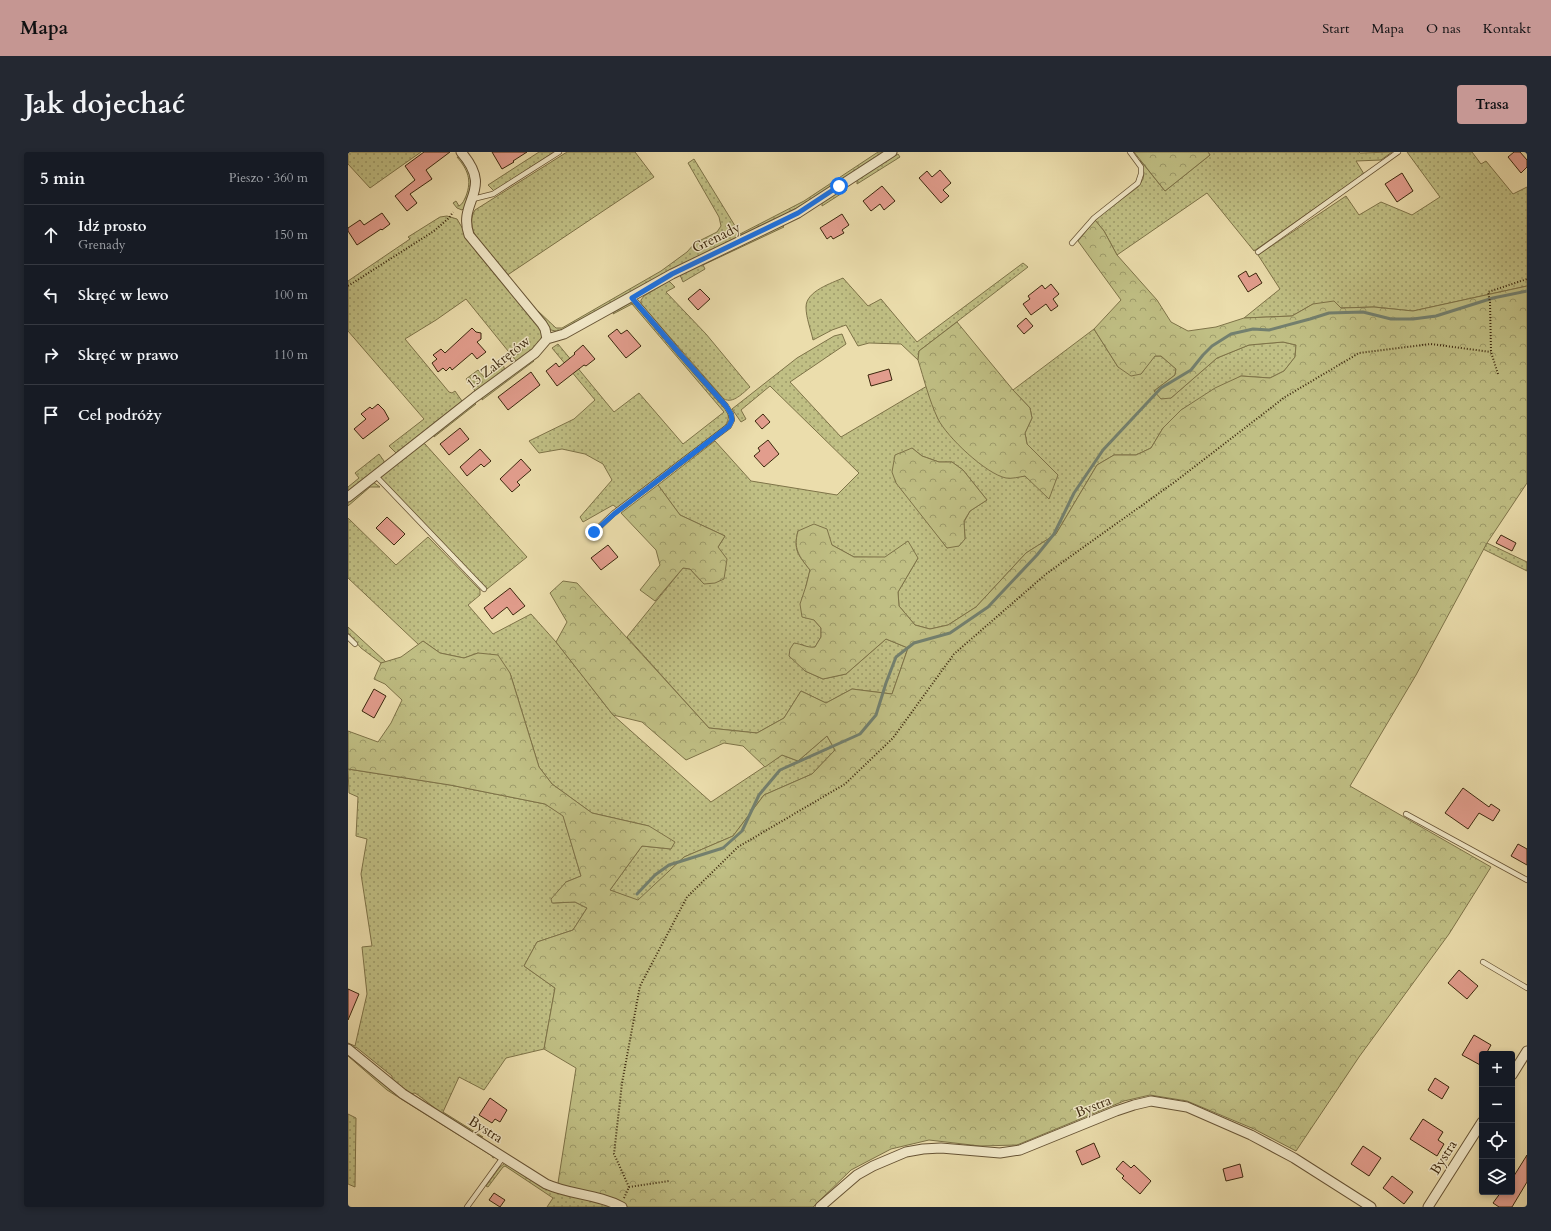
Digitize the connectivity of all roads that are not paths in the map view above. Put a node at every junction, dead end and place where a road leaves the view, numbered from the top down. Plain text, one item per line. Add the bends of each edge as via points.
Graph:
1 (461, 152) edge
2 (559, 152) edge
3 (892, 152) edge
4 (1130, 152) edge
5 (1398, 152) edge
6 (473, 199) junction
7 (1072, 243) dead end
8 (1258, 252) dead end
9 (632, 298) junction
10 (547, 338) junction
11 (375, 475) junction
12 (348, 497) edge
13 (594, 532) dead end
14 (484, 589) dead end
15 (348, 637) edge
16 (355, 644) dead end
17 (1406, 814) dead end
18 (1527, 880) edge
19 (1483, 962) dead end
20 (1527, 988) edge
21 (348, 1049) edge
22 (1527, 1051) edge
23 (1515, 1070) edge
24 (1481, 1123) edge
25 (504, 1156) junction
26 (620, 1206) edge
27 (467, 1207) edge
28 (820, 1207) edge
29 (1371, 1207) edge
30 (1428, 1207) edge

1 - 6 street, 13 Zakrętów via 470,164 475,178
2 - 6 lane via 493,194
3 - 9 street, Grenady via 798,213 672,274
4 - 7 lane via 1141,167 1138,183 1094,218
5 - 8 lane
6 - 10 street, 13 Zakrętów via 466,218 469,235 542,324
9 - 10 street, Grenady via 564,334
9 - 13 lane via 726,406 732,420 729,426 620,509
10 - 11 street, 13 Zakrętów via 535,353
11 - 12 street, 13 Zakrętów
11 - 14 lane
15 - 16 lane
17 - 18 lane
19 - 20 lane
21 - 25 street, Bystra via 403,1094
22 - 23 street
24 - 30 street, Bystra
25 - 26 street, Bystra via 553,1187
25 - 27 lane
28 - 29 street, Bystra via 857,1175 906,1152 941,1148 1000,1153 1020,1150 1116,1111 1151,1101 1186,1107 1251,1135 1294,1158

